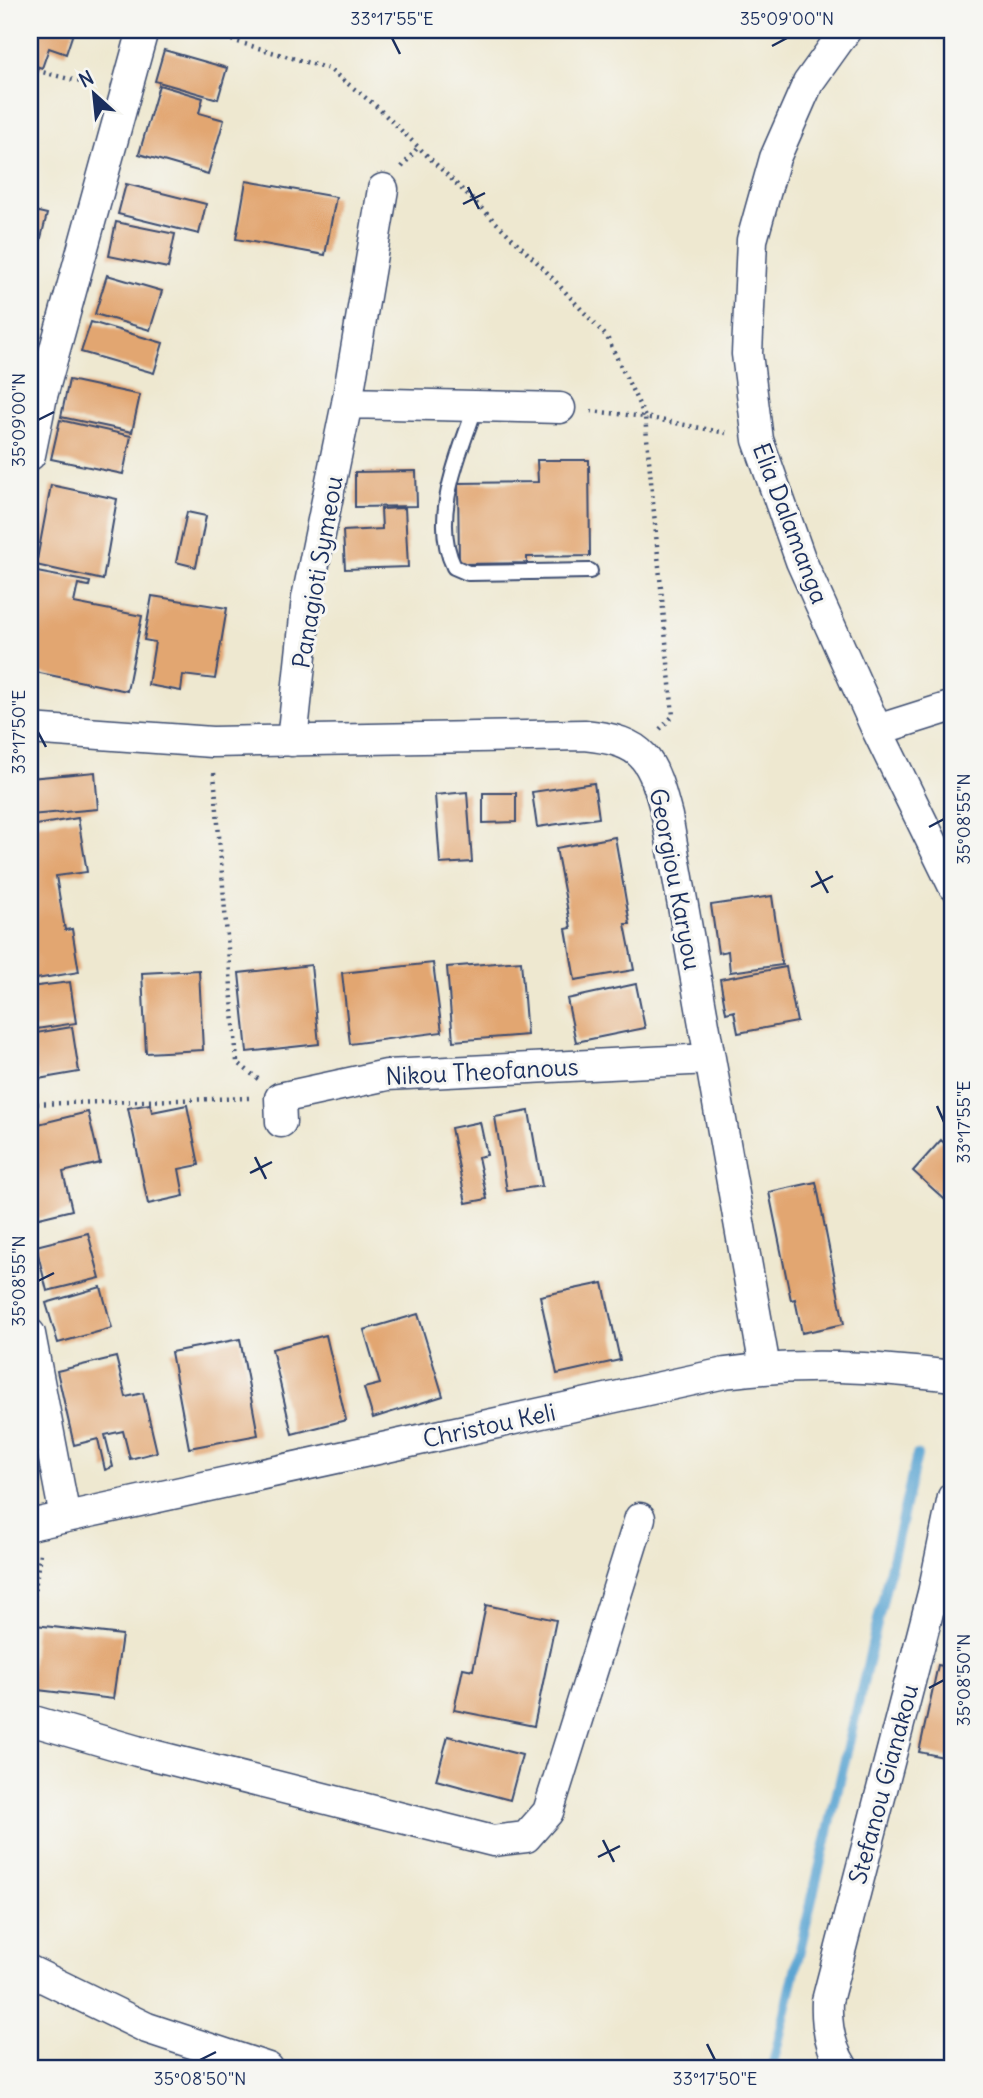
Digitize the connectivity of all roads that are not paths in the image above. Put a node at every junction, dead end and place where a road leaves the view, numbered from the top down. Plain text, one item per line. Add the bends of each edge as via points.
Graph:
1 (143, 30) edge
2 (846, 30) edge
3 (383, 189) dead end
4 (347, 403) junction
5 (476, 406) junction
6 (560, 408) road end
7 (30, 455) edge
8 (590, 570) dead end
9 (953, 706) edge
10 (30, 729) edge
11 (877, 730) junction
12 (292, 741) junction
13 (953, 885) edge
14 (710, 1059) junction
15 (280, 1110) road end
16 (30, 1334) edge
17 (765, 1368) junction
18 (953, 1376) edge
19 (953, 1497) edge
20 (640, 1518) dead end
21 (46, 1521) edge
22 (943, 1596) edge
23 (30, 1720) edge
24 (30, 1971) edge
25 (268, 2068) edge
26 (843, 2068) edge

1 - 7 street via 42,396
2 - 11 street, Elia Dalamanga via 808,83 775,158 752,240 747,354 758,440 801,561
3 - 4 street, Panagioti Symeou
4 - 5 street
4 - 12 street, Panagioti Symeou via 307,598
5 - 6 street
5 - 8 lane via 448,483 446,551 454,567 468,573
9 - 11 street
10 - 12 street via 212,742
11 - 13 street, Elia Dalamanga
12 - 14 street, Georgiou Karyou via 584,735 611,737 639,749 652,766 667,817
14 - 15 street, Nikou Theofanous via 387,1075
14 - 17 street, Georgiou Karyou
16 - 21 street
17 - 18 street, Christou Keli via 862,1366
17 - 21 street, Christou Keli
19 - 22 street, Stefanou Gianakou
20 - 23 street via 548,1812 526,1838 493,1841
22 - 26 street, Stefanou Gianakou via 827,2001 828,2031
24 - 25 street via 147,2028

